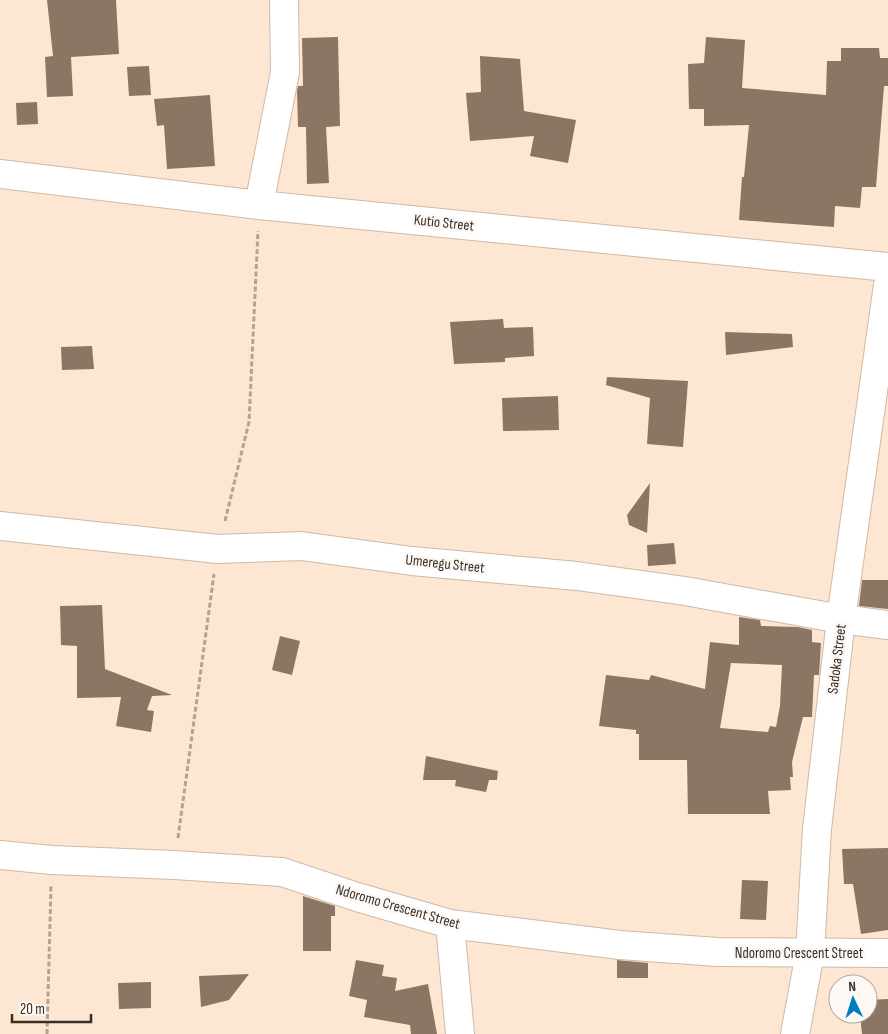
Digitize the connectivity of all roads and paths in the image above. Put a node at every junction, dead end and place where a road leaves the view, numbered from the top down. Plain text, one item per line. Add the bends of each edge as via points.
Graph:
1 (284, 0) edge
2 (0, 174) edge
3 (259, 205) junction
4 (888, 267) edge
5 (888, 285) edge
6 (0, 526) edge
7 (218, 549) junction
8 (842, 619) junction
9 (888, 626) edge
10 (0, 855) edge
11 (52, 860) junction
12 (174, 865) junction
13 (450, 924) junction
14 (810, 953) junction
15 (888, 953) edge
16 (47, 1034) edge
17 (460, 1034) edge
18 (795, 1034) edge

1 - 3 street via 285,72
2 - 3 street, Kutio Street
3 - 4 street, Kutio Street
3 - 7 path via 249,422
5 - 8 street, Sadoka Street
6 - 7 street, Umeregu Street
7 - 8 street, Umeregu Street via 301,546 412,561 577,576 686,591
7 - 12 path
8 - 9 street, Umeregu Street
8 - 14 street, Sadoka Street via 817,829
10 - 11 street, Ndoromo Crescent Street
11 - 12 street, Ndoromo Crescent Street
11 - 16 path
12 - 13 street, Ndoromo Crescent Street via 282,872
13 - 14 street, Ndoromo Crescent Street via 620,945 717,952
13 - 17 street
14 - 15 street, Ndoromo Crescent Street
14 - 18 street, Sadoka Street

